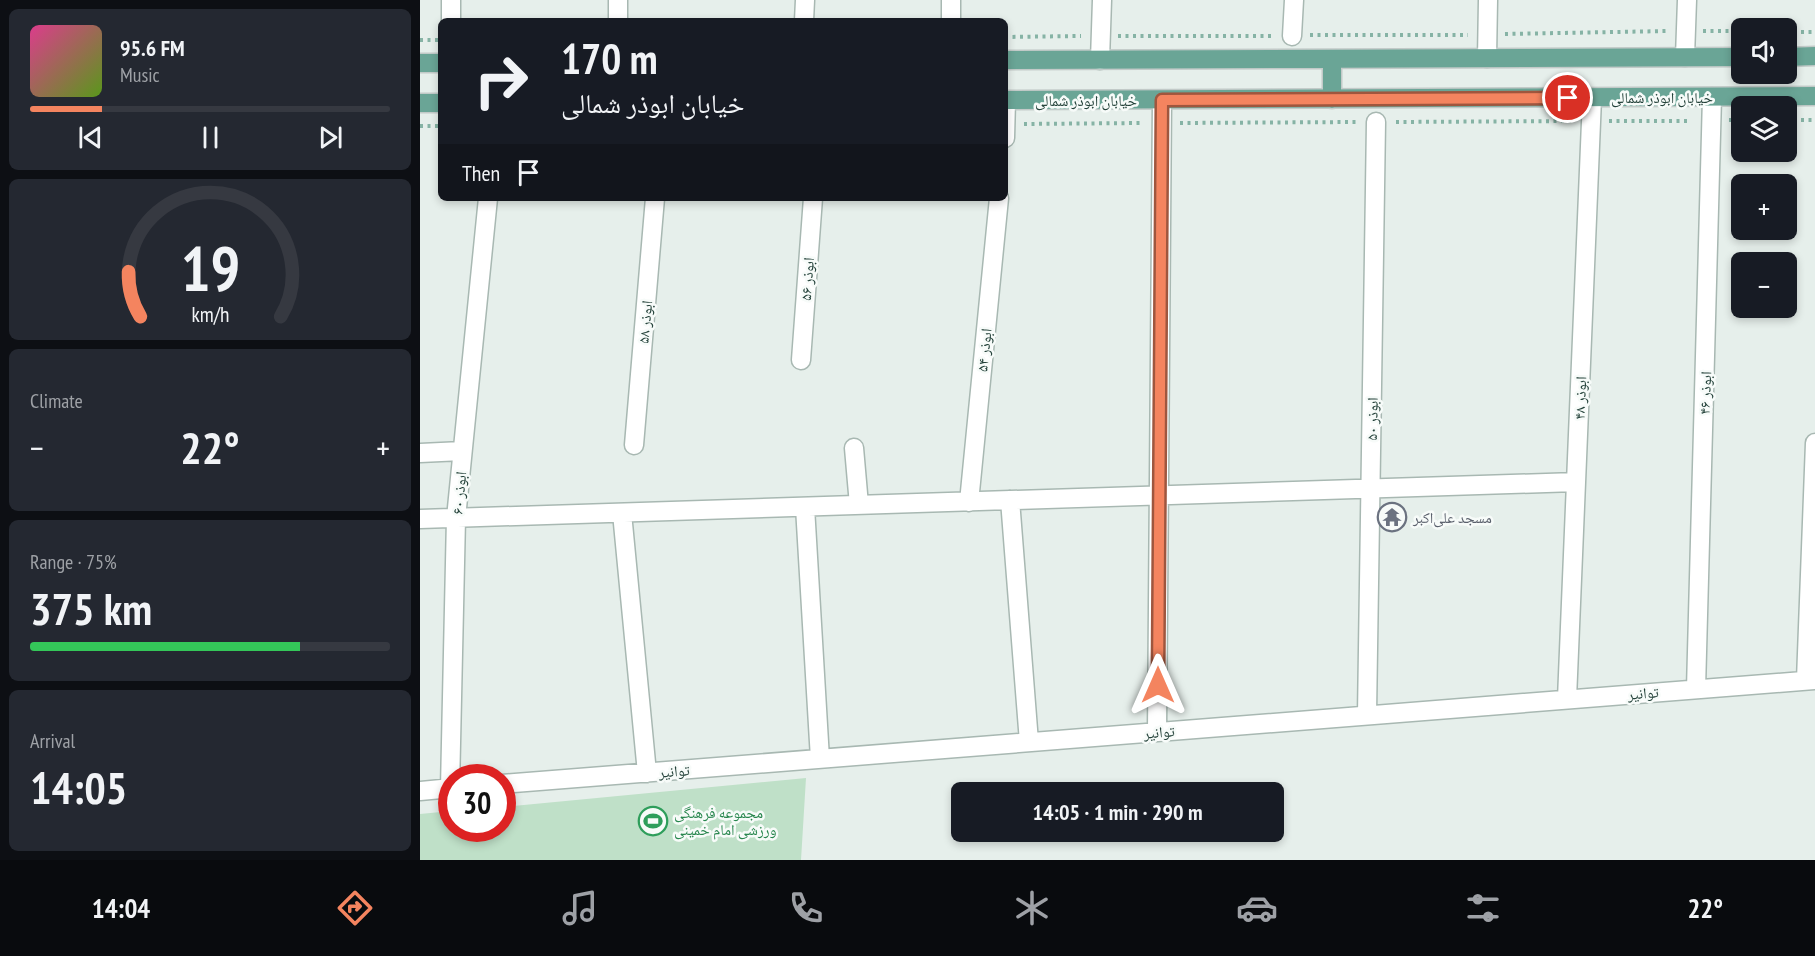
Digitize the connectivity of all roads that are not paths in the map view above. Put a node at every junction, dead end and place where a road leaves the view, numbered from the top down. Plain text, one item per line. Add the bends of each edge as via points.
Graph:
1 (451, 0) edge
2 (618, 0) edge
3 (805, 0) edge
4 (951, 0) edge
5 (1102, 0) edge
6 (1294, 0) edge
7 (1488, 0) edge
8 (1687, 0) edge
9 (451, 18) edge
10 (618, 18) edge
11 (804, 18) edge
12 (951, 18) edge
13 (1292, 36) road end
14 (1815, 56) edge
15 (1685, 57) junction
16 (1731, 57) edge
17 (1797, 57) edge
18 (1487, 58) junction
19 (1332, 59) junction
20 (1008, 60) edge
21 (1100, 60) junction
22 (420, 63) edge
23 (438, 63) edge
24 (1815, 96) edge
25 (1712, 97) junction
26 (1592, 98) junction
27 (1332, 99) junction
28 (1008, 100) edge
29 (1162, 100) junction
30 (420, 103) edge
31 (438, 103) edge
32 (1377, 122) dead end
33 (488, 201) edge
34 (655, 201) edge
35 (813, 201) edge
36 (999, 201) edge
37 (801, 360) dead end
38 (1815, 443) edge
39 (634, 445) dead end
40 (854, 448) dead end
41 (462, 451) junction
42 (420, 453) edge
43 (1576, 482) junction
44 (1371, 489) junction
45 (1159, 496) junction
46 (1010, 500) junction
47 (969, 502) junction
48 (859, 505) junction
49 (805, 507) junction
50 (622, 513) junction
51 (456, 518) junction
52 (420, 519) edge
53 (1810, 680) edge
54 (1696, 689) junction
55 (1567, 699) junction
56 (1367, 716) junction
57 (1157, 732) junction
58 (1029, 742) junction
59 (820, 759) junction
60 (451, 764) edge
61 (647, 773) junction
62 (516, 783) edge
63 (438, 789) edge
64 (420, 791) edge

1 - 9 street
2 - 10 street
3 - 11 street
4 - 12 street
5 - 21 street
6 - 13 street
7 - 18 street
8 - 15 street
14 - 17 main road
15 - 16 main road
15 - 18 main road
18 - 19 main road
19 - 21 main road
19 - 27 main road
20 - 21 main road
22 - 23 main road
24 - 25 main road, خیابان ابوذر شمالی
25 - 26 main road, خیابان ابوذر شمالی
25 - 54 street, ابوذر ۴۶
26 - 27 main road, خیابان ابوذر شمالی
26 - 43 street, ابوذر ۴۸
27 - 29 main road, خیابان ابوذر شمالی
28 - 29 main road, خیابان ابوذر شمالی
29 - 45 street
30 - 31 main road
32 - 44 street, ابوذر ۵۰
33 - 41 street, ابوذر ۶۰
34 - 39 street, ابوذر ۵۸
35 - 37 street, ابوذر ۵۶
36 - 47 street, ابوذر ۵۴
38 - 53 street
40 - 48 street
41 - 42 street
41 - 51 street, ابوذر ۶۰
43 - 44 street
43 - 55 street, ابوذر ۴۸
44 - 45 street
44 - 56 street, ابوذر ۵۰
45 - 46 street
45 - 57 street
46 - 47 street
46 - 58 street
47 - 48 street
48 - 49 street
49 - 50 street
49 - 59 street
50 - 51 street
50 - 61 street
51 - 52 street
51 - 60 street, ابوذر ۶۰
53 - 54 street, توانیر
54 - 55 street, توانیر
55 - 56 street, توانیر
56 - 57 street, توانیر
57 - 58 street, توانیر
58 - 59 street, توانیر
59 - 61 street, توانیر
61 - 62 street, توانیر
63 - 64 street

